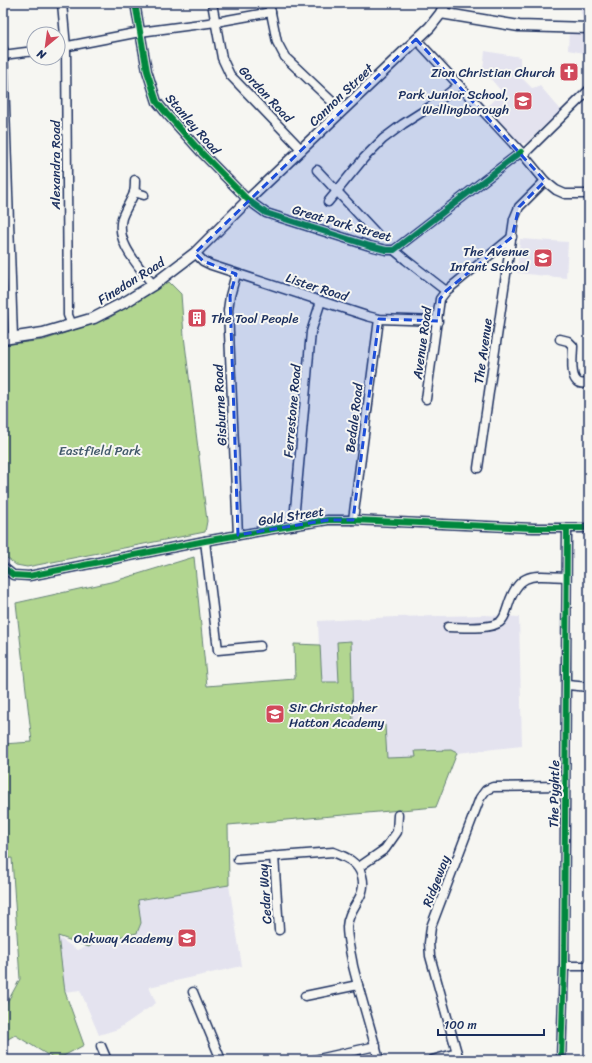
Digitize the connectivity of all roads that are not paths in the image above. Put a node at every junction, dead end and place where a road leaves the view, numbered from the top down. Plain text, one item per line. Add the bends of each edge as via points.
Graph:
1 (62, 3) edge
2 (135, 3) edge
3 (212, 3) edge
4 (269, 3) edge
5 (443, 8) edge
6 (271, 12) junction
7 (216, 22) junction
8 (62, 26) edge
9 (589, 28) edge
10 (140, 32) junction
11 (416, 39) junction
12 (66, 46) edge
13 (26, 52) edge
14 (3, 53) edge
15 (62, 66) edge
16 (459, 85) junction
17 (589, 90) edge
18 (342, 112) junction
19 (302, 150) junction
20 (522, 153) junction
21 (317, 170) dead end
22 (135, 180) dead end
23 (545, 181) junction
24 (337, 191) junction
25 (134, 192) junction
26 (589, 194) edge
27 (144, 195) dead end
28 (248, 200) junction
29 (328, 202) dead end
30 (377, 234) dead end
31 (512, 238) junction
32 (394, 250) junction
33 (195, 254) junction
34 (236, 274) junction
35 (153, 285) junction
36 (446, 291) junction
37 (321, 301) junction
38 (379, 319) junction
39 (438, 321) junction
40 (72, 326) junction
41 (8, 338) edge
42 (560, 339) dead end
43 (589, 382) edge
44 (426, 399) dead end
45 (478, 468) dead end
46 (353, 520) junction
47 (296, 525) junction
48 (567, 528) junction
49 (589, 528) edge
50 (238, 535) junction
51 (205, 541) junction
52 (3, 568) edge
53 (566, 577) junction
54 (448, 627) dead end
55 (260, 646) dead end
56 (567, 686) junction
57 (589, 687) edge
58 (565, 786) junction
59 (398, 815) dead end
60 (274, 856) junction
61 (238, 859) dead end
62 (359, 867) junction
63 (279, 930) dead end
64 (564, 966) junction
65 (589, 966) edge
66 (358, 985) junction
67 (192, 992) dead end
68 (306, 996) dead end
69 (102, 1046) dead end
70 (376, 1046) junction
71 (458, 1056) edge
72 (107, 1060) edge
73 (220, 1060) edge
74 (314, 1060) edge
75 (379, 1060) edge
76 (432, 1060) edge
77 (561, 1060) edge

1 - 8 street, Alexandra Road
2 - 10 street, Stanley Road
3 - 7 street, Gordon Road
4 - 6 street
5 - 9 main road via 519,26
5 - 11 main road, Cannon Street via 430,27
6 - 7 street
6 - 18 street via 277,42 285,57
7 - 10 street
7 - 19 street, Gordon Road via 222,58 230,74
10 - 12 street
10 - 28 street, Stanley Road via 147,71 157,102
11 - 16 street
11 - 18 main road, Cannon Street
13 - 14 street
14 - 41 street
15 - 40 street, Alexandra Road via 68,315
16 - 20 street
16 - 24 street via 383,139
17 - 20 street, Great Park Street
18 - 19 main road, Cannon Street
19 - 28 main road, Cannon Street
20 - 23 street
20 - 32 street, Great Park Street
21 - 24 street
22 - 25 street
23 - 26 street via 565,194
23 - 31 street, The Avenue via 519,207 514,219
24 - 29 street
24 - 30 street
25 - 27 street
25 - 35 street via 122,219 122,236 128,250
28 - 32 street, Great Park Street via 266,213 370,246
28 - 33 main road, Finedon Road
31 - 36 street
31 - 45 street, The Avenue
32 - 36 street
33 - 34 street, Lister Road via 203,261
33 - 35 main road, Finedon Road
34 - 37 street, Lister Road
34 - 50 street, Gisburne Road via 228,310
35 - 40 main road, Finedon Road via 127,301
36 - 39 street, Avenue Road via 440,299
37 - 38 street, Lister Road
37 - 47 street, Ferrestone Road via 311,332 295,509
38 - 39 street, Lister Road
38 - 46 street, Bedale Road
39 - 44 street, Avenue Road
40 - 41 main road, Finedon Road
42 - 43 street via 568,341 573,346 574,378 579,382
46 - 47 street, Gold Street via 328,520
46 - 48 street, Gold Street
47 - 50 street, Gold Street
48 - 49 street, Gold Street
48 - 53 street, The Pyghtle
50 - 51 street, Gold Street
51 - 52 street, Gold Street via 29,576 14,575
51 - 55 street via 218,650
53 - 54 street via 532,576 524,579 511,595 505,616 501,622 494,625
53 - 56 street, The Pyghtle
56 - 57 street
56 - 58 street, The Pyghtle
58 - 64 street, The Pyghtle
58 - 71 street, Ridgeway via 493,786 480,798 431,927 428,942
59 - 62 street via 397,832 385,849
60 - 61 street, Cedar Way
60 - 62 street, Cedar Way via 333,852 347,857
60 - 63 street, Cedar Way
62 - 66 street via 364,890 349,915 347,927
64 - 65 street
64 - 77 street, The Pyghtle
66 - 68 street
66 - 70 street
67 - 73 street
69 - 72 street
70 - 74 street
70 - 75 street
71 - 76 street

